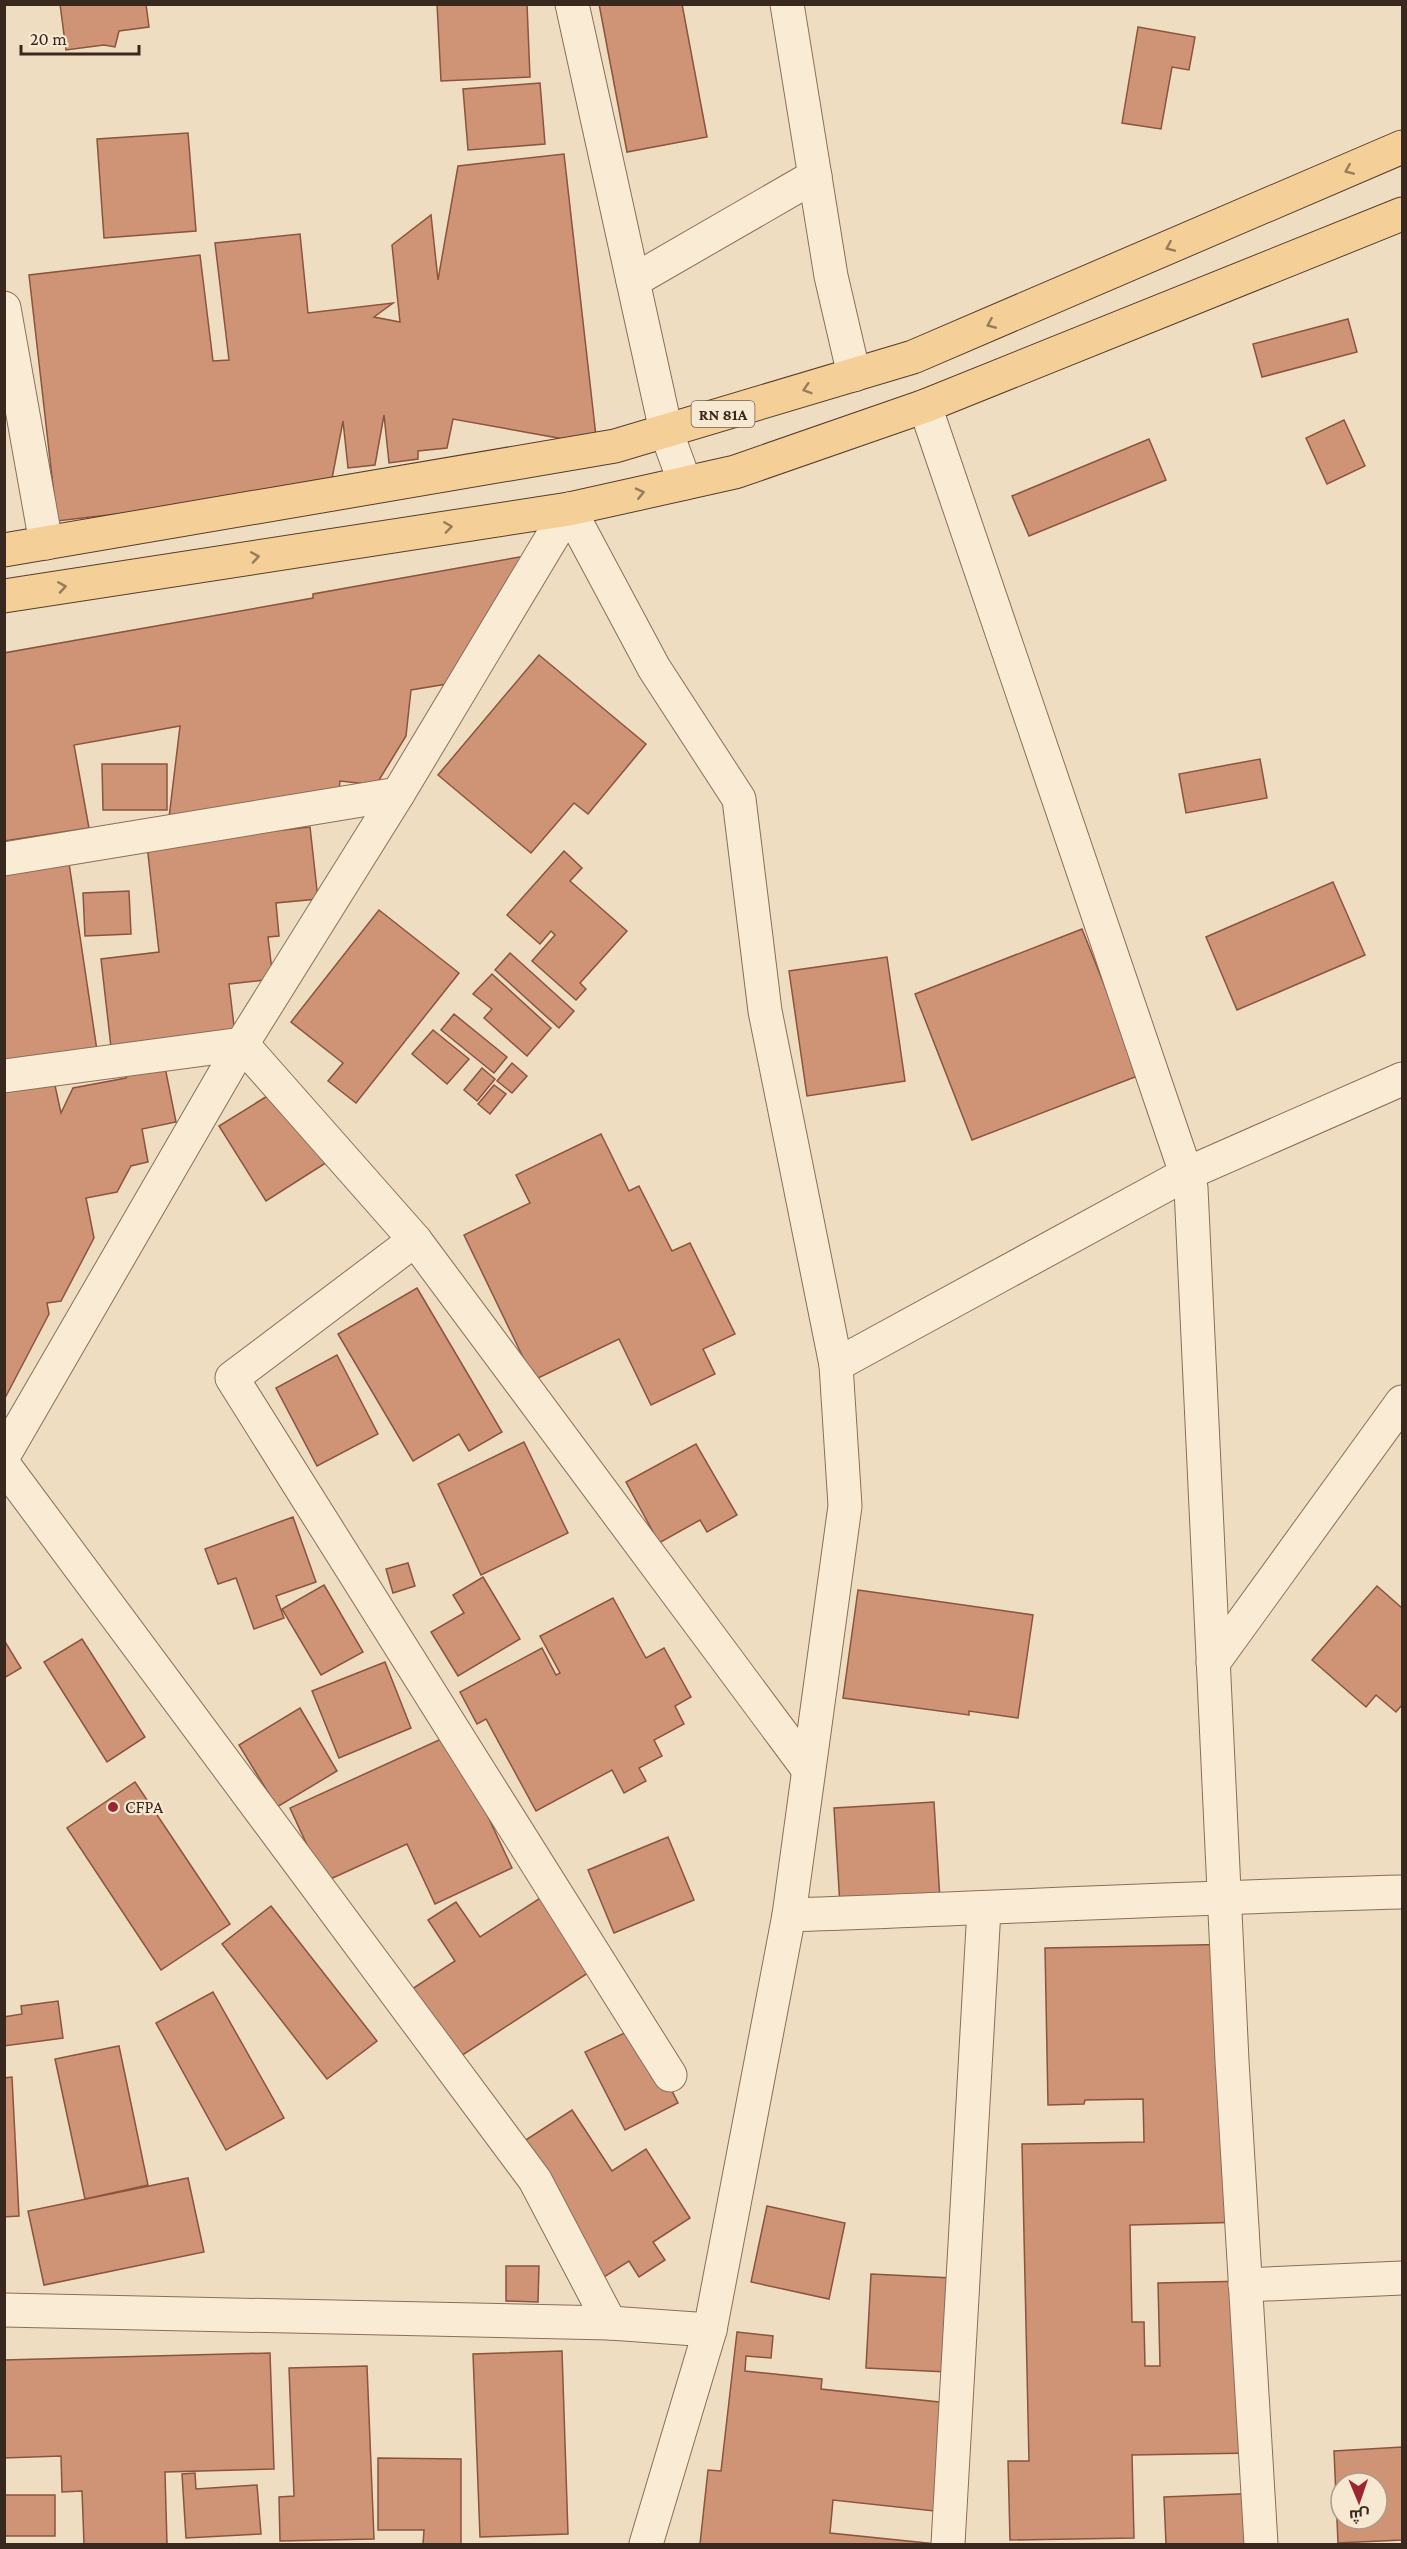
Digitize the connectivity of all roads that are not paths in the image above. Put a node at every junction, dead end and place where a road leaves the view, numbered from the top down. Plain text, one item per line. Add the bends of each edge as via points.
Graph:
1 (572, 4) edge
2 (787, 4) edge
3 (1402, 147) edge
4 (815, 176) junction
5 (1402, 214) edge
6 (633, 281) junction
7 (4, 308) edge
8 (854, 375) junction
9 (925, 406) junction
10 (666, 431) junction
11 (685, 483) junction
12 (569, 509) junction
13 (46, 543) junction
14 (4, 550) edge
15 (4, 596) edge
16 (399, 794) junction
17 (4, 859) edge
18 (242, 1044) junction
19 (4, 1076) edge
20 (1402, 1079) edge
21 (1186, 1174) junction
22 (415, 1240) junction
23 (836, 1365) junction
24 (1402, 1402) edge
25 (4, 1455) edge
26 (4, 1465) edge
27 (1214, 1663) junction
28 (808, 1769) junction
29 (1402, 1892) edge
30 (1224, 1896) junction
31 (984, 1909) junction
32 (789, 1915) junction
33 (670, 2075) dead end
34 (1402, 2278) edge
35 (1245, 2285) junction
36 (4, 2310) edge
37 (610, 2323) junction
38 (710, 2331) junction
39 (646, 2544) edge
40 (948, 2544) edge
41 (1261, 2544) edge

1 - 6 street
2 - 4 street
3 -> 8 main road, RN 81A via 913,357
4 - 6 street
4 - 8 street via 831,276
5 - 9 main road
6 - 10 street
7 - 13 street
8 -> 10 main road, RN 81A
9 - 11 main road via 735,472
9 - 21 street
10 - 11 street
10 - 13 main road, RN 81A via 615,446
12 -> 11 main road
15 -> 12 main road
12 - 16 street
12 - 23 street via 654,668 739,799 765,1011
13 - 14 main road, RN 81A
16 - 17 street
16 - 18 street
18 - 19 street
18 - 22 street
18 - 25 street
20 - 21 street
21 - 23 street
21 - 27 street via 1191,1188
22 - 28 street
22 - 33 street via 232,1378
23 - 28 street via 845,1506
24 - 27 street
26 - 37 street via 535,2180
27 - 30 street
28 - 32 street
29 - 30 street
30 - 31 street
30 - 35 street
31 - 32 street
31 - 40 street
32 - 38 street
34 - 35 street
35 - 41 street
36 - 37 street
37 - 38 street
38 - 39 street

